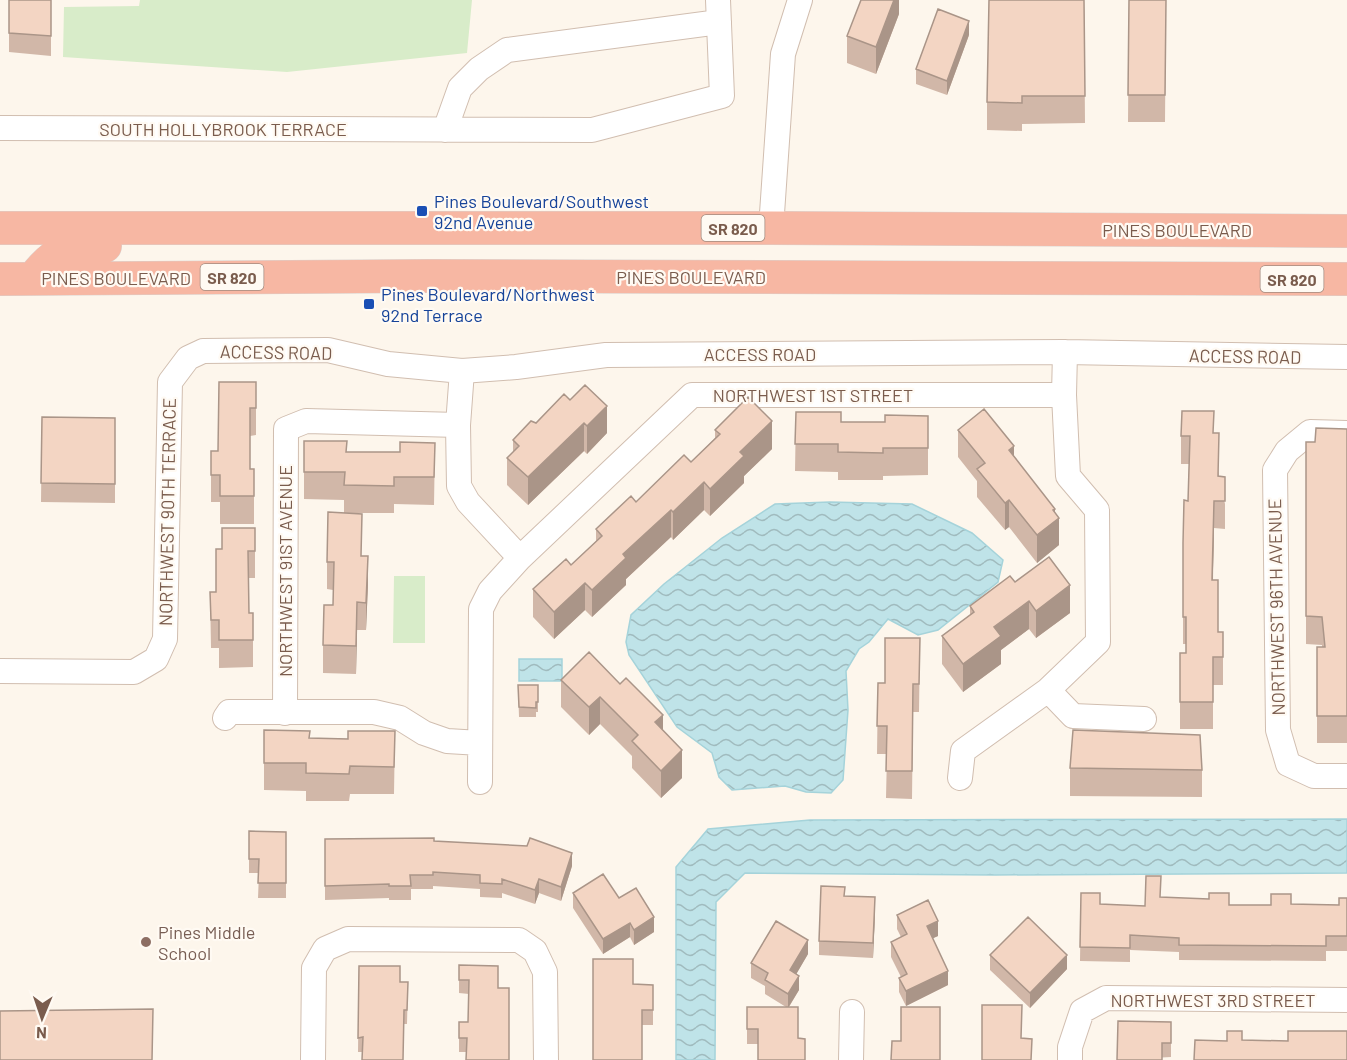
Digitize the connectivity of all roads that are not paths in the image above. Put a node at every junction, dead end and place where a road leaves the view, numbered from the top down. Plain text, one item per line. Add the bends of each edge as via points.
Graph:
1 (800, 0) edge
2 (719, 11) edge
3 (0, 128) edge
4 (445, 130) junction
5 (0, 228) edge
6 (372, 228) junction
7 (771, 228) junction
8 (1347, 231) edge
9 (656, 277) junction
10 (0, 279) edge
11 (33, 279) junction
12 (1347, 279) edge
13 (1065, 352) junction
14 (1347, 357) edge
15 (180, 367) joint
16 (462, 371) junction
17 (1064, 395) junction
18 (458, 425) junction
19 (1347, 433) edge
20 (520, 558) junction
21 (0, 671) edge
22 (1048, 690) junction
23 (285, 713) junction
24 (225, 718) dead end
25 (1144, 719) dead end
26 (480, 743) junction
27 (1347, 776) edge
28 (960, 778) dead end
29 (480, 782) dead end
30 (1347, 1000) edge
31 (852, 1012) dead end
32 (313, 1060) edge
33 (546, 1060) edge
34 (851, 1060) edge
35 (1070, 1060) edge

1 - 7 street via 783,54
2 - 4 street, SOUTH HOLLYBROOK TERRACE via 507,51 479,69 460,88
2 - 4 street, SOUTH HOLLYBROOK TERRACE via 722,96 592,130
3 - 4 street, SOUTH HOLLYBROOK TERRACE
5 - 6 highway, PINES BOULEVARD / SR 820
6 - 7 highway, PINES BOULEVARD / SR 820
6 - 11 highway via 350,246 86,246 53,255
7 - 8 highway, PINES BOULEVARD / SR 820
7 - 9 highway via 767,244 757,254
9 - 11 highway, PINES BOULEVARD / SR 820
9 - 12 highway, PINES BOULEVARD / SR 820
10 - 11 highway, PINES BOULEVARD / SR 820
13 - 14 street, ACCESS ROAD
13 - 16 street, ACCESS ROAD via 606,355
13 - 17 street
15 - 16 street, ACCESS ROAD via 203,351 328,350 388,364
15 - 21 street, NORTHWEST 90TH TERRACE via 170,382 165,639 156,659 134,672
16 - 18 street
17 - 20 street, NORTHWEST 1ST STREET via 692,395
17 - 22 street via 1068,476 1097,510 1098,642
18 - 20 street via 459,486 468,502
18 - 23 street, NORTHWEST 91ST AVENUE via 306,421 286,429
19 - 27 street, NORTHWEST 96TH AVENUE via 1310,432 1297,438 1275,470 1278,730 1288,764 1314,776
20 - 26 street, NORTHWEST 1ST STREET via 490,591 482,609
22 - 25 street via 1073,716
22 - 28 street via 963,752
23 - 24 street via 229,712
23 - 26 street via 374,712 400,718 423,733 447,741
26 - 29 street, NORTHWEST 1ST STREET
30 - 35 street, NORTHWEST 3RD STREET via 1106,998 1082,1011 1070,1047
31 - 34 street
32 - 33 street via 314,968 325,950 348,939 519,940 535,951 545,972

